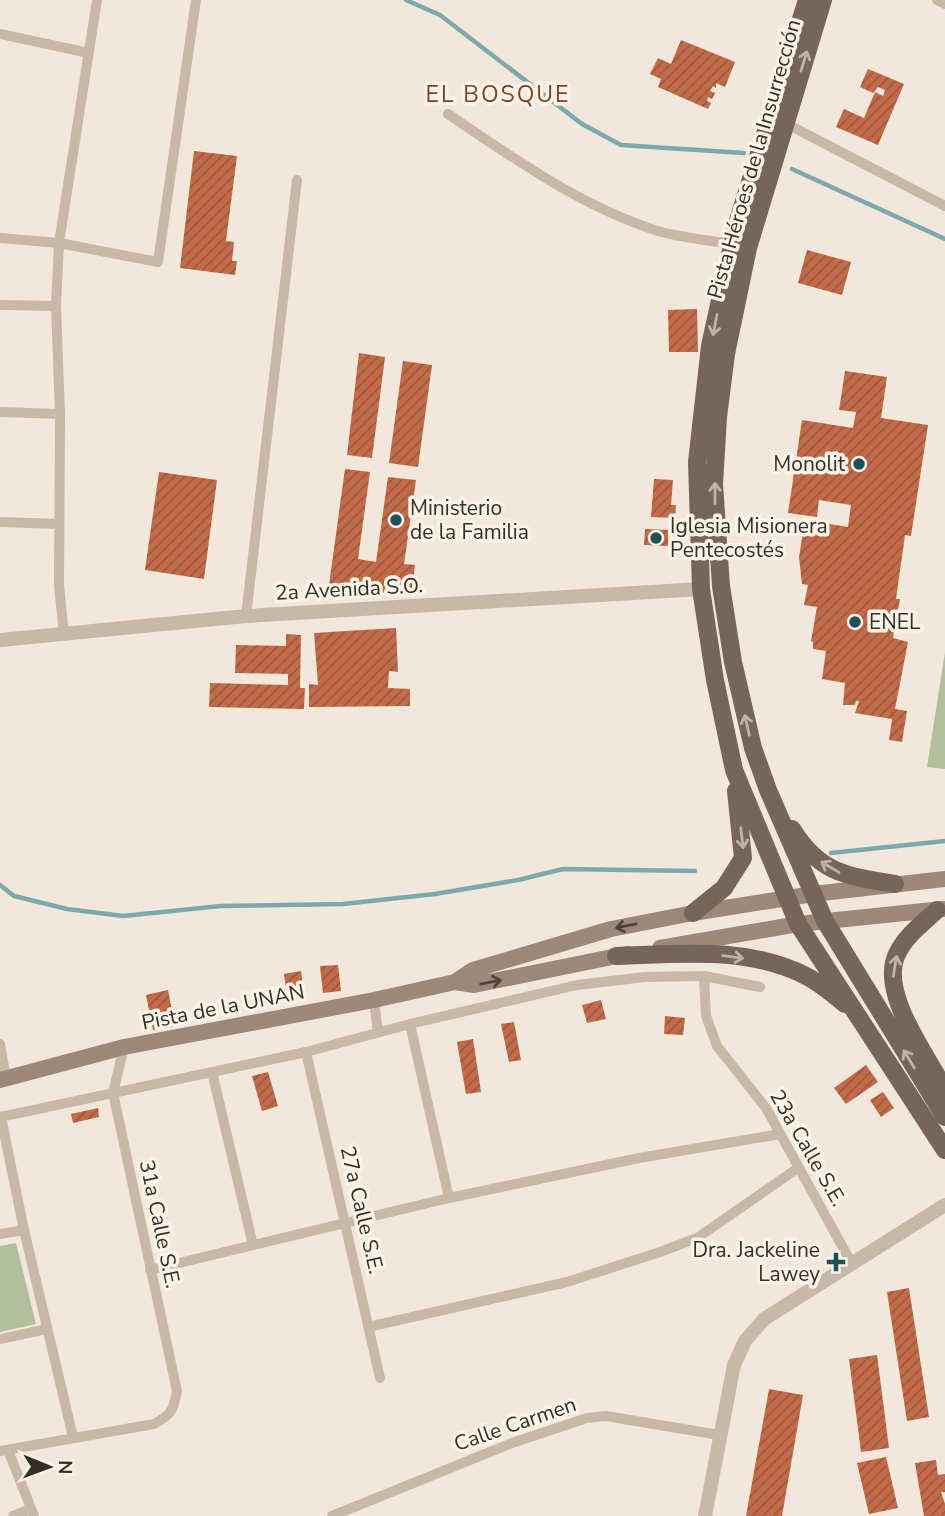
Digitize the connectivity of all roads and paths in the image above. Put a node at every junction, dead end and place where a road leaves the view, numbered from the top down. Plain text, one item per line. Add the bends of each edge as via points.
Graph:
1 (97, 0) edge
2 (197, 0) edge
3 (807, 0) edge
4 (822, 0) edge
5 (937, 0) edge
6 (945, 4) edge
7 (0, 34) edge
8 (89, 53) junction
9 (448, 114) dead end
10 (785, 123) junction
11 (297, 180) dead end
12 (945, 206) edge
13 (0, 238) edge
14 (59, 243) junction
15 (732, 244) junction
16 (0, 305) edge
17 (56, 306) junction
18 (0, 412) edge
19 (60, 414) junction
20 (0, 522) edge
21 (59, 524) junction
22 (701, 589) junction
23 (246, 616) junction
24 (65, 635) junction
25 (0, 640) edge
26 (734, 770) junction
27 (768, 790) junction
28 (945, 879) edge
29 (895, 884) junction
30 (813, 894) junction
31 (787, 898) junction
32 (941, 909) edge
33 (693, 913) junction
34 (825, 921) junction
35 (798, 924) junction
36 (616, 956) junction
37 (704, 976) junction
38 (455, 982) junction
39 (760, 987) dead end
40 (374, 1000) junction
41 (856, 1013) junction
42 (410, 1024) junction
43 (378, 1032) junction
44 (0, 1044) edge
45 (124, 1047) junction
46 (306, 1052) junction
47 (212, 1072) junction
48 (3, 1079) edge
49 (113, 1093) junction
50 (945, 1096) edge
51 (1, 1117) edge
52 (945, 1118) edge
53 (780, 1134) junction
54 (945, 1150) edge
55 (798, 1168) junction
56 (449, 1198) junction
57 (945, 1205) edge
58 (345, 1222) junction
59 (23, 1230) junction
60 (0, 1234) edge
61 (253, 1245) junction
62 (852, 1264) junction
63 (150, 1270) junction
64 (368, 1327) junction
65 (47, 1329) junction
66 (0, 1339) edge
67 (380, 1378) dead end
68 (719, 1434) junction
69 (73, 1437) junction
70 (4, 1451) edge
71 (32, 1512) edge
72 (13, 1516) edge
73 (332, 1516) edge
74 (705, 1516) edge

1 - 8 street
2 - 14 street via 158,262
3 - 15 main road, Pista Héroes de la Insurrección
10 -> 4 main road, Pista Héroes de la Insurrección
5 - 6 street
7 - 8 street
8 - 14 street
9 - 15 street via 547,181 596,206 660,231
10 - 12 street
27 -> 10 main road, Pista Héroes de la Insurrección via 752,748 733,662 721,586 714,484 718,417 737,291
11 - 23 street
13 - 14 street
14 - 17 street
15 -> 22 main road, Pista Héroes de la Insurrección via 710,346 699,430 696,503
16 - 17 street
17 - 19 street
18 - 19 street
19 - 21 street
20 - 21 street
21 - 24 street
22 - 23 street, 2a Avenida S.O.
22 - 26 main road, Pista Héroes de la Insurrección
23 - 24 street, 2a Avenida S.O.
24 - 25 street, 2a Avenida S.O.
26 - 31 main road, Pista Héroes de la Insurrección
26 -> 33 main road via 743,859 724,888
29 -> 27 main road via 852,877 823,864 800,842
27 - 30 main road, Pista Héroes de la Insurrección
28 - 29 main road, Pista de la UNAN
29 - 30 main road, Pista de la UNAN
30 - 31 main road, Pista de la UNAN
30 - 34 main road, Pista Héroes de la Insurrección
31 - 33 main road, Pista de la UNAN
31 - 35 main road, Pista Héroes de la Insurrección
32 - 34 main road, Pista de la UNAN
50 -> 32 main road via 897,1000 892,974 897,954 911,935
33 -> 38 main road, Pista de la UNAN via 611,929 472,970
34 - 35 main road, Pista de la UNAN
52 -> 34 main road, Pista Héroes de la Insurrección
35 - 36 main road, Pista de la UNAN
35 - 41 main road, Pista Héroes de la Insurrección
38 -> 36 main road, Pista de la UNAN via 474,985
36 -> 41 main road via 705,953 774,964 808,977
37 - 39 street
37 - 42 street via 577,985
37 - 53 street, 23a Calle S.E. via 706,1016 717,1046 766,1108
38 - 40 main road, Pista de la UNAN
40 - 43 street
40 - 45 main road, Pista de la UNAN
41 - 54 main road, Pista Héroes de la Insurrección
42 - 43 street
42 - 56 street
43 - 46 street
44 - 48 street
45 - 48 main road, Pista de la UNAN
45 - 49 street, 31a Calle S.E.
46 - 47 street
46 - 58 street, 27a Calle S.E.
47 - 49 street
47 - 61 street
49 - 51 street
49 - 63 street, 31a Calle S.E.
51 - 59 street
53 - 55 street, 23a Calle S.E.
53 - 56 street
55 - 62 street, 23a Calle S.E.
55 - 64 street via 697,1238 660,1252 567,1282
56 - 58 street
57 - 62 street
58 - 61 street
58 - 64 street, 27a Calle S.E.
59 - 60 street
59 - 65 street
61 - 63 street
62 - 68 street via 764,1319 745,1341 734,1366
63 - 69 street, 31a Calle S.E. via 177,1391 173,1409 154,1424
64 - 67 street, 27a Calle S.E.
65 - 66 street
65 - 69 street
68 - 73 street, Calle Carmen via 606,1416 587,1418 512,1443
68 - 74 street
69 - 70 street
70 - 71 street
71 - 72 street

